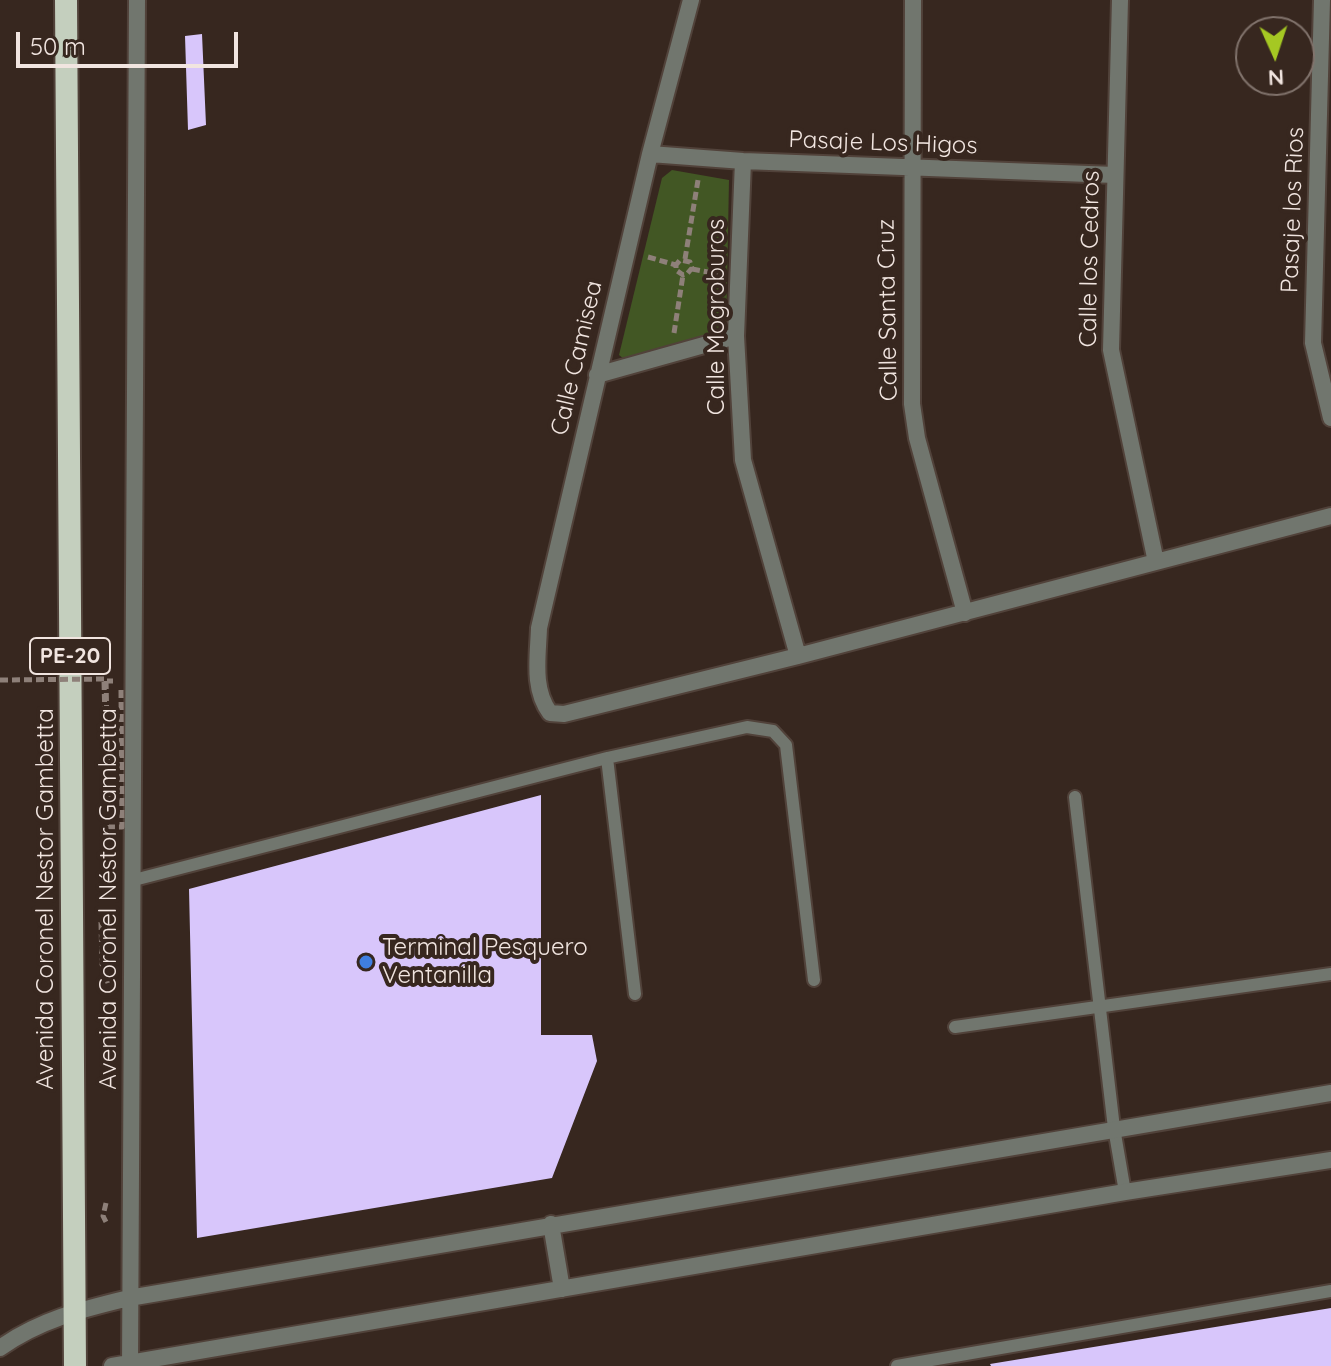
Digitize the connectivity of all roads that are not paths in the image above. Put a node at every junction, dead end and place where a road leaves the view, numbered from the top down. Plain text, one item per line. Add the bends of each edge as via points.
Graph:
1 (66, 0) edge
2 (137, 0) edge
3 (691, 0) edge
4 (913, 0) edge
5 (1120, 0) edge
6 (1322, 0) edge
7 (650, 154) junction
8 (743, 161) junction
9 (911, 168) junction
10 (1115, 175) junction
11 (736, 336) junction
12 (597, 375) junction
13 (1331, 418) edge
14 (1331, 516) edge
15 (1156, 562) junction
16 (965, 613) junction
17 (798, 656) junction
18 (607, 758) junction
19 (1075, 797) dead end
20 (134, 880) junction
21 (1331, 974) edge
22 (814, 980) dead end
23 (635, 994) dead end
24 (1100, 1007) junction
25 (955, 1027) dead end
26 (1331, 1093) edge
27 (1114, 1128) junction
28 (1331, 1160) edge
29 (1125, 1192) junction
30 (551, 1224) junction
31 (562, 1289) junction
32 (1331, 1291) edge
33 (129, 1298) junction
34 (74, 1311) junction
35 (0, 1348) edge
36 (130, 1364) edge
37 (75, 1366) edge
38 (112, 1366) edge
39 (897, 1366) edge

1 - 34 highway, Avenida Coronel Nestor Gambetta / PE-20
2 - 20 street, Avenida Coronel Néstor Gambetta
3 - 7 street, Calle Camisea
4 - 9 street, Calle Santa Cruz
5 - 10 street, Calle los Cedros
6 - 13 street, Pasaje los Rios via 1313,343
7 - 8 street, Pasaje Los Higos
7 - 12 street, Calle Camisea
8 - 9 street, Pasaje Los Higos
8 - 11 street, Calle Mogroburos
9 - 10 street, Pasaje Los Higos
9 - 16 street, Calle Santa Cruz via 912,404
10 - 15 street, Calle los Cedros via 1111,350
11 - 12 street
11 - 17 street, Calle Mogroburos via 743,460
12 - 17 street, Calle Camisea via 539,628 536,674 541,702 550,713 564,714
14 - 15 street
15 - 16 street
16 - 17 street
18 - 20 lane
18 - 22 lane via 747,727 773,731 786,745
18 - 23 lane
19 - 24 lane
20 - 33 street, Avenida Coronel Néstor Gambetta
21 - 24 lane
24 - 25 lane
24 - 27 lane
26 - 27 street
27 - 29 lane
27 - 30 street
28 - 29 street
29 - 31 street
30 - 31 street
30 - 33 street
31 - 36 street
32 - 39 lane
33 - 34 street
33 - 36 street, Avenida Coronel Néstor Gambetta
34 - 35 street via 24,1331
34 - 37 highway, Avenida Coronel Nestor Gambetta / PE-20
36 - 38 street

